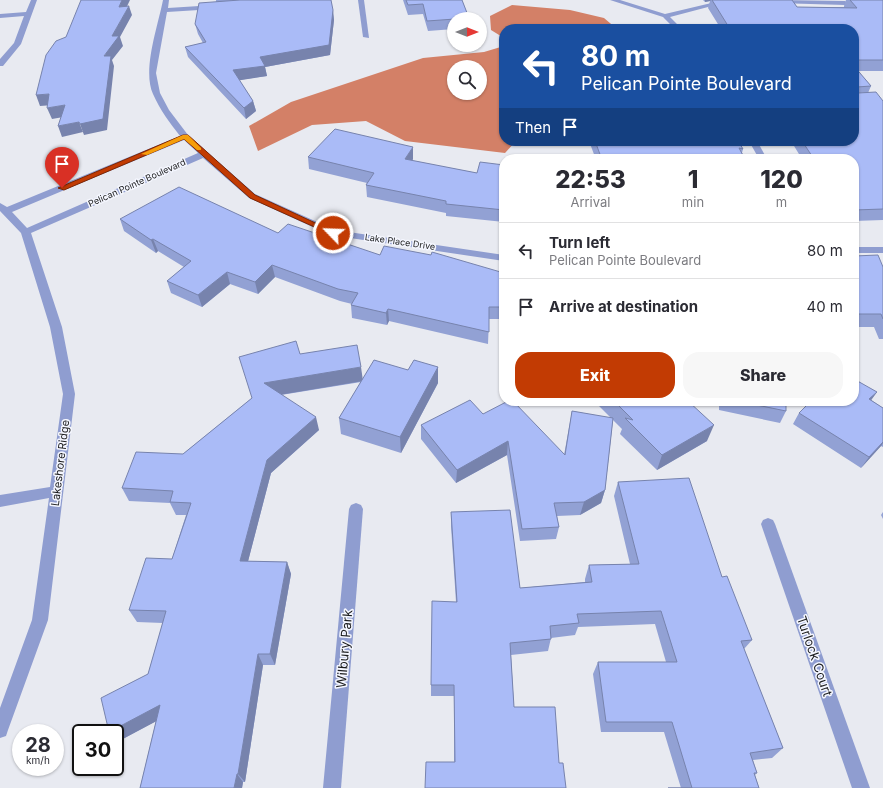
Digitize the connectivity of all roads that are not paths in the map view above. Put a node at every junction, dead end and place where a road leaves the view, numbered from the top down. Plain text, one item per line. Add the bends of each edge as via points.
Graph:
1 (34, 0) edge
2 (166, 0) edge
3 (361, 0) edge
4 (613, 0) edge
5 (735, 2) edge
6 (774, 2) edge
7 (845, 3) dead end
8 (220, 6) edge
9 (165, 10) junction
10 (30, 14) junction
11 (0, 16) edge
12 (665, 16) junction
13 (674, 24) edge
14 (367, 37) dead end
15 (0, 64) edge
16 (185, 137) junction
17 (204, 154) junction
18 (3, 208) edge
19 (26, 232) junction
20 (859, 250) edge
21 (883, 250) edge
22 (499, 257) edge
23 (57, 491) junction
24 (0, 501) edge
25 (356, 509) dead end
26 (768, 524) dead end
27 (0, 730) edge
28 (332, 788) edge
29 (861, 788) edge

1 - 10 street
2 - 9 street, Lake Place Drive
3 - 14 street
4 - 12 street
5 - 12 street via 719,2
6 - 7 street
8 - 9 street
9 - 16 street, Lake Place Drive via 152,73 156,93
10 - 11 street
10 - 15 street via 17,44
12 - 13 street
16 - 17 street, Lake Place Drive
16 - 18 street
17 - 19 street, Pelican Pointe Boulevard
17 - 22 street, Lake Place Drive via 252,196 333,233
18 - 19 street, Lakeshore Ridge
19 - 23 street, Lakeshore Ridge via 56,326 69,394
20 - 21 street
23 - 24 street
23 - 27 street, Lakeshore Ridge via 40,620
25 - 28 street, Wilbury Park
26 - 29 street, Turlock Court

